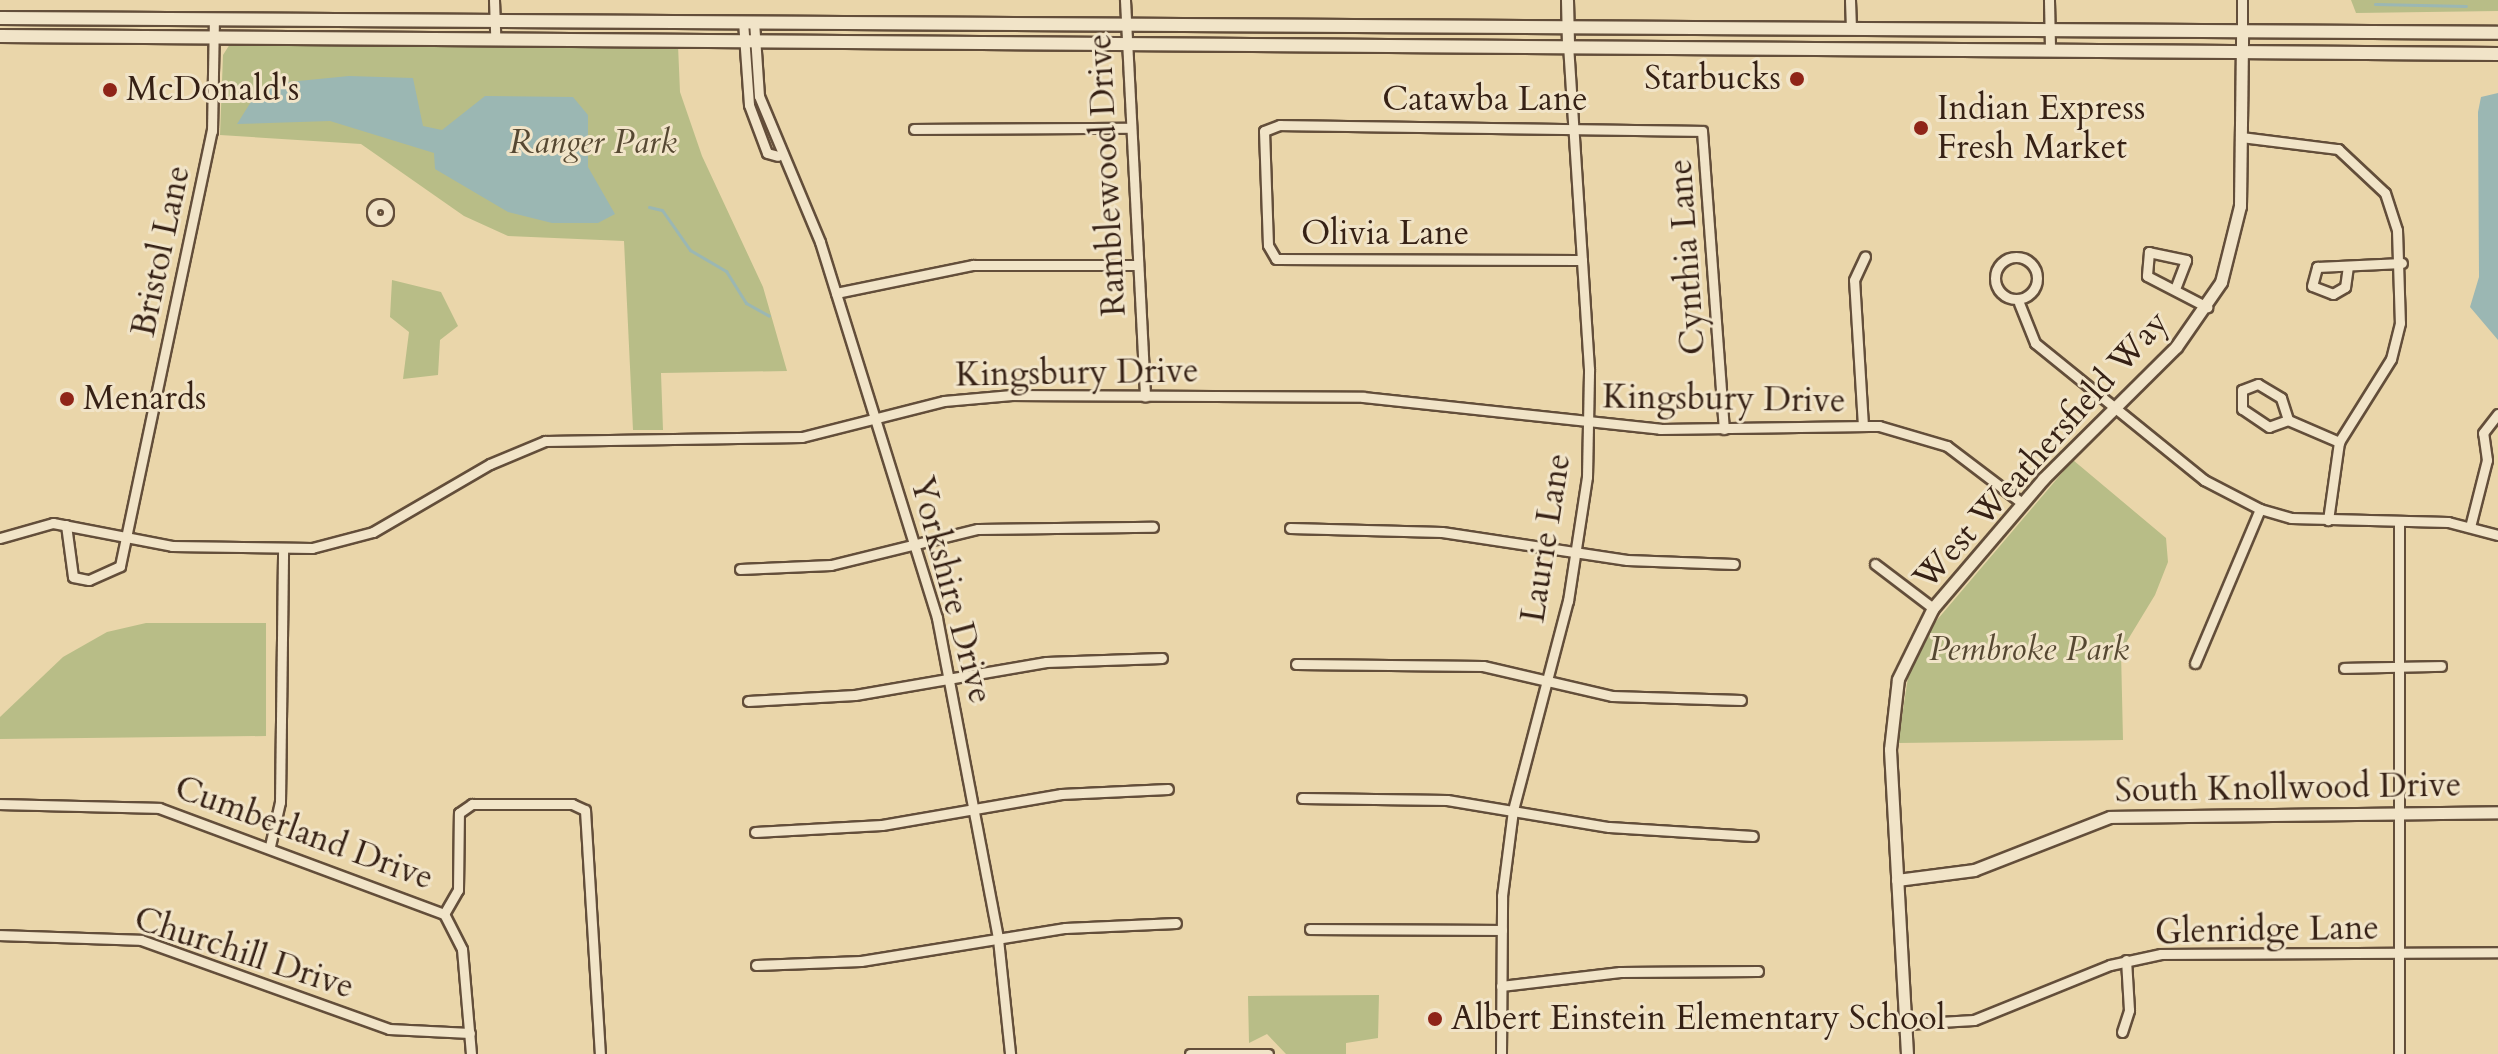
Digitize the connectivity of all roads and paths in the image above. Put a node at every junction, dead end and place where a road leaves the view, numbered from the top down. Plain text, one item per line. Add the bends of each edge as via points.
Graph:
1 (494, 0) edge
2 (1125, 0) edge
3 (1567, 0) edge
4 (1850, 0) edge
5 (2049, 0) edge
6 (2242, 0) edge
7 (0, 18) edge
8 (214, 19) junction
9 (495, 21) junction
10 (749, 21) junction
11 (1125, 24) junction
12 (1567, 25) junction
13 (1851, 27) junction
14 (2050, 27) junction
15 (2242, 30) junction
16 (2498, 33) edge
17 (0, 36) edge
18 (214, 37) junction
19 (495, 38) junction
20 (748, 39) junction
21 (1125, 41) junction
22 (1568, 44) junction
23 (2050, 46) junction
24 (2242, 48) junction
25 (2498, 54) edge
26 (1574, 127) junction
27 (1130, 128) junction
28 (1266, 128) joint
29 (914, 129) dead end
30 (1702, 131) joint
31 (2241, 137) junction
32 (1865, 256) dead end
33 (1582, 260) junction
34 (2402, 263) junction
35 (1137, 265) junction
36 (2348, 266) dead end
37 (2175, 289) junction
38 (836, 293) junction
39 (2019, 303) junction
40 (2207, 307) junction
41 (1145, 396) junction
42 (2116, 407) junction
43 (2498, 414) edge
44 (877, 420) junction
45 (2288, 420) junction
46 (1590, 424) junction
47 (1863, 426) junction
48 (1724, 429) junction
49 (2339, 442) junction
50 (2492, 461) edge
51 (2022, 503) junction
52 (2260, 509) junction
53 (2328, 520) junction
54 (2399, 523) junction
55 (66, 525) junction
56 (1153, 527) dead end
57 (2470, 527) junction
58 (1290, 528) dead end
59 (2498, 535) edge
60 (0, 538) edge
61 (128, 538) junction
62 (916, 545) junction
63 (283, 549) junction
64 (1578, 553) junction
65 (1734, 564) dead end
66 (1875, 564) dead end
67 (740, 569) dead end
68 (1933, 608) junction
69 (1162, 658) dead end
70 (2195, 663) dead end
71 (1296, 664) dead end
72 (2400, 666) junction
73 (2441, 666) dead end
74 (2344, 668) dead end
75 (949, 677) junction
76 (1546, 681) junction
77 (1741, 700) dead end
78 (748, 701) dead end
79 (1168, 789) dead end
80 (1302, 798) dead end
81 (0, 804) edge
82 (974, 809) junction
83 (1513, 810) junction
84 (2400, 811) junction
85 (2498, 812) edge
86 (755, 832) dead end
87 (1753, 836) dead end
88 (270, 846) junction
89 (1897, 880) junction
90 (444, 914) junction
91 (1176, 923) dead end
92 (1310, 929) dead end
93 (1502, 930) junction
94 (0, 935) edge
95 (998, 939) junction
96 (2498, 952) edge
97 (2400, 954) junction
98 (2126, 960) junction
99 (756, 965) dead end
100 (1758, 971) dead end
101 (1501, 986) junction
102 (1905, 1024) junction
103 (2122, 1032) dead end
104 (470, 1033) junction
105 (471, 1054) edge
106 (600, 1054) edge
107 (1010, 1054) edge
108 (1190, 1054) edge
109 (1268, 1054) edge
110 (1501, 1054) edge
111 (1907, 1054) edge
112 (2399, 1054) edge

1 - 9 street
2 - 11 street, Ramblewood Drive
3 - 12 street, Laurie Lane
4 - 13 street
5 - 14 street
6 - 15 street
7 - 8 main road
8 - 9 main road
8 - 18 street, Bristol Lane
9 - 10 main road
9 - 19 street
10 - 11 main road
10 - 20 street, Yorkshire Drive
11 - 12 main road
11 - 21 street, Ramblewood Drive
12 - 13 main road
12 - 22 street, Laurie Lane
13 - 14 main road
14 - 15 main road
14 - 23 street
15 - 16 main road
15 - 24 street, West Weathersfield Way
17 - 18 main road
18 - 19 main road
18 - 61 street, Bristol Lane via 212,131
19 - 20 main road
20 - 21 main road
20 - 38 street, Yorkshire Drive via 749,105 767,153 778,156
21 - 22 main road
21 - 27 street, Ramblewood Drive
22 - 23 main road
22 - 26 street, Laurie Lane
23 - 24 main road
24 - 25 main road
24 - 31 street, West Weathersfield Way
26 - 28 street, Catawba Lane
26 - 30 street, Catawba Lane
26 - 33 street, Laurie Lane
27 - 29 street
27 - 35 street, Ramblewood Drive
28 - 33 street, Olivia Lane via 1268,245 1276,259
30 - 48 street, Cynthia Lane
31 - 34 street via 2313,140 2366,168 2385,193
31 - 40 street, West Weathersfield Way via 2234,246
32 - 47 street via 1854,280
33 - 46 street, Laurie Lane
34 - 36 street
34 - 49 street via 2391,359
35 - 38 street via 973,265
35 - 41 street, Ramblewood Drive
37 - 37 street via 2186,260 2149,252 2144,273
37 - 40 street
38 - 44 street, Yorkshire Drive
39 - 39 street via 2031,291 2032,264 2018,252 2002,261 2000,291
39 - 42 street via 2035,343
40 - 42 street, West Weathersfield Way
41 - 44 street, Kingsbury Drive via 980,396
41 - 46 street, Kingsbury Drive via 1399,399
42 - 51 street, West Weathersfield Way
42 - 52 street via 2204,480
43 - 50 street via 2483,433
44 - 62 street, Yorkshire Drive
44 - 63 street, Kingsbury Drive via 802,437 545,441 490,464 361,537
45 - 45 street via 2281,398 2258,384 2242,390 2242,409 2269,427
45 - 49 street
46 - 48 street, Kingsbury Drive
46 - 64 street, Laurie Lane
47 - 48 street, Kingsbury Drive
47 - 51 street, Kingsbury Drive via 1938,441
49 - 53 street
50 - 57 street
51 - 68 street, West Weathersfield Way
52 - 53 street
52 - 70 street
53 - 54 street
54 - 57 street
54 - 72 street
55 - 60 street, Kingsbury Drive via 34,524
55 - 61 street, Kingsbury Drive
55 - 61 street, Bristol Lane via 66,563 80,580 117,569
56 - 62 street via 989,528
57 - 59 street
58 - 64 street via 1442,532
61 - 63 street, Kingsbury Drive
62 - 67 street via 831,565
62 - 75 street, Yorkshire Drive
63 - 88 street via 281,786
64 - 65 street
64 - 76 street, Laurie Lane
66 - 68 street
68 - 89 street, West Weathersfield Way via 1909,649 1891,709
69 - 75 street via 1046,662
71 - 76 street via 1469,665
72 - 73 street
72 - 74 street
72 - 84 street
75 - 78 street via 855,695
75 - 82 street, Yorkshire Drive
76 - 77 street via 1626,698
76 - 83 street, Laurie Lane
79 - 82 street via 1061,794
80 - 83 street via 1432,799
81 - 88 street, Cumberland Drive via 151,806
82 - 86 street via 870,826
82 - 95 street, Yorkshire Drive
83 - 87 street via 1656,832
83 - 93 street, Laurie Lane
84 - 85 street, South Knollwood Drive
84 - 89 street, South Knollwood Drive via 2110,817 1974,870
84 - 97 street
88 - 90 street, Cumberland Drive
89 - 102 street, West Weathersfield Way
90 - 104 street via 461,942
90 - 106 street via 458,890 463,807 572,804 585,810
91 - 95 street via 1092,925
92 - 93 street
93 - 101 street, Laurie Lane
94 - 104 street, Churchill Drive via 141,940 389,1029
95 - 99 street via 861,961
95 - 107 street, Yorkshire Drive
96 - 97 street, Glenridge Lane
97 - 98 street, Glenridge Lane via 2184,953
97 - 112 street
98 - 102 street, Glenridge Lane via 1974,1020
98 - 103 street via 2129,1010
100 - 101 street via 1620,972
101 - 110 street, Laurie Lane
102 - 111 street, West Weathersfield Way
104 - 105 street
108 - 109 street

